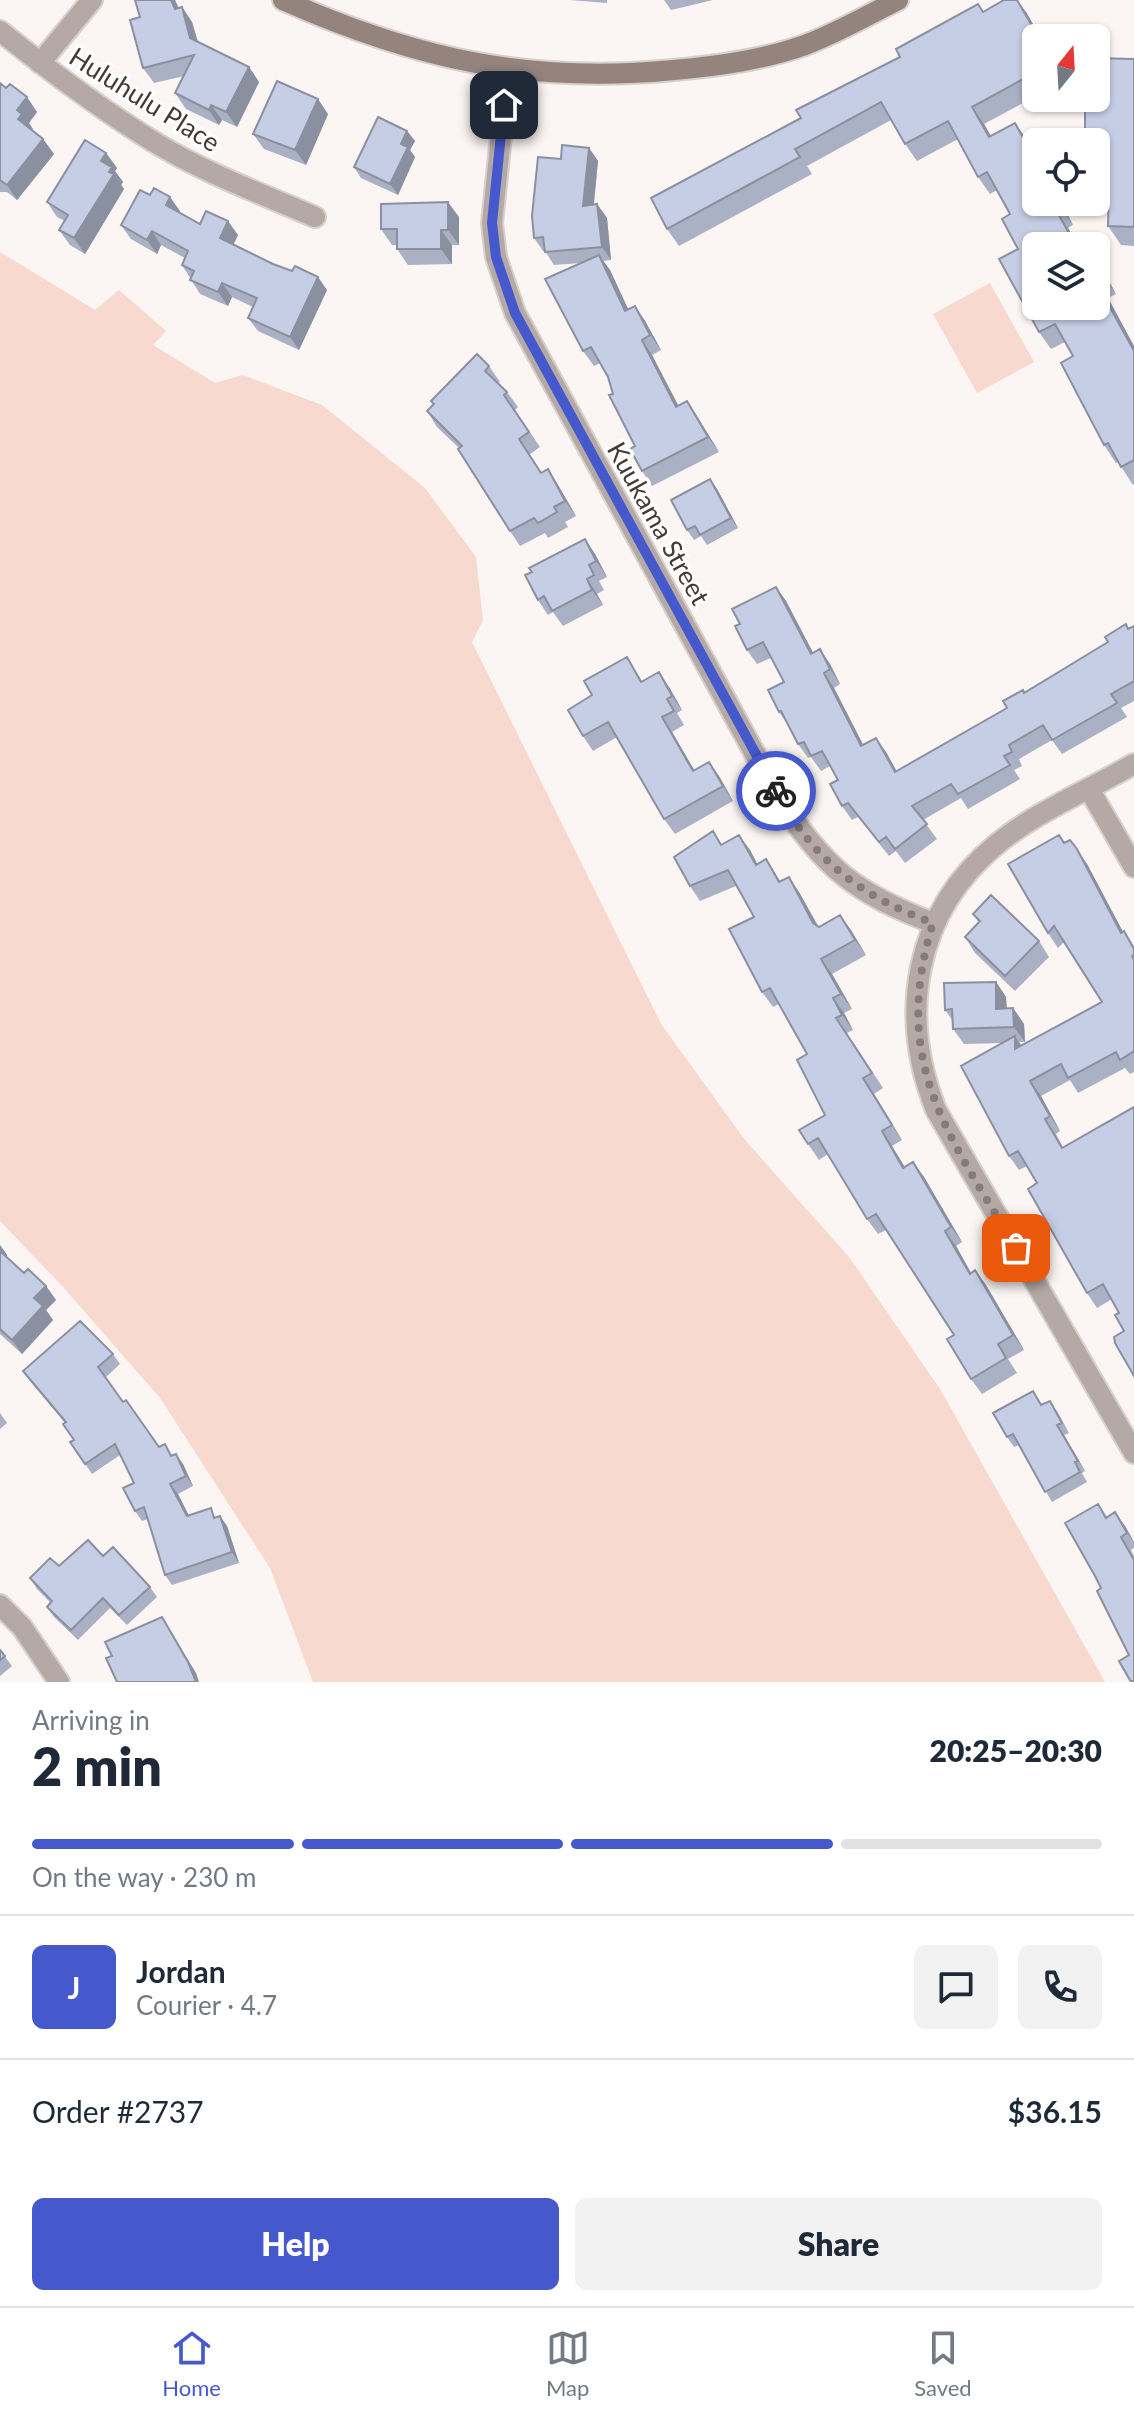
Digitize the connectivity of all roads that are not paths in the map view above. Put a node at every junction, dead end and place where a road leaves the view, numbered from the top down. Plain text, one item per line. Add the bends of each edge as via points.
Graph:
1 (92, 0) edge
2 (283, 0) edge
3 (898, 0) edge
4 (0, 31) edge
5 (40, 63) junction
6 (508, 69) junction
7 (315, 217) dead end
8 (1134, 764) edge
9 (1089, 789) junction
10 (1134, 867) edge
11 (933, 923) junction
12 (1134, 1453) edge
13 (0, 1605) edge
14 (59, 1682) edge

1 - 5 street
2 - 6 street via 351,30 434,55
3 - 6 street via 804,45 724,66 606,76
4 - 5 street, Huluhulu Place
5 - 7 street, Huluhulu Place via 161,145
6 - 11 street, Kuukama Street via 492,223 496,257 515,313 806,839 858,888
8 - 9 street
9 - 10 street
9 - 11 street via 997,844
11 - 12 street via 917,991 926,1085
13 - 14 street via 22,1627

